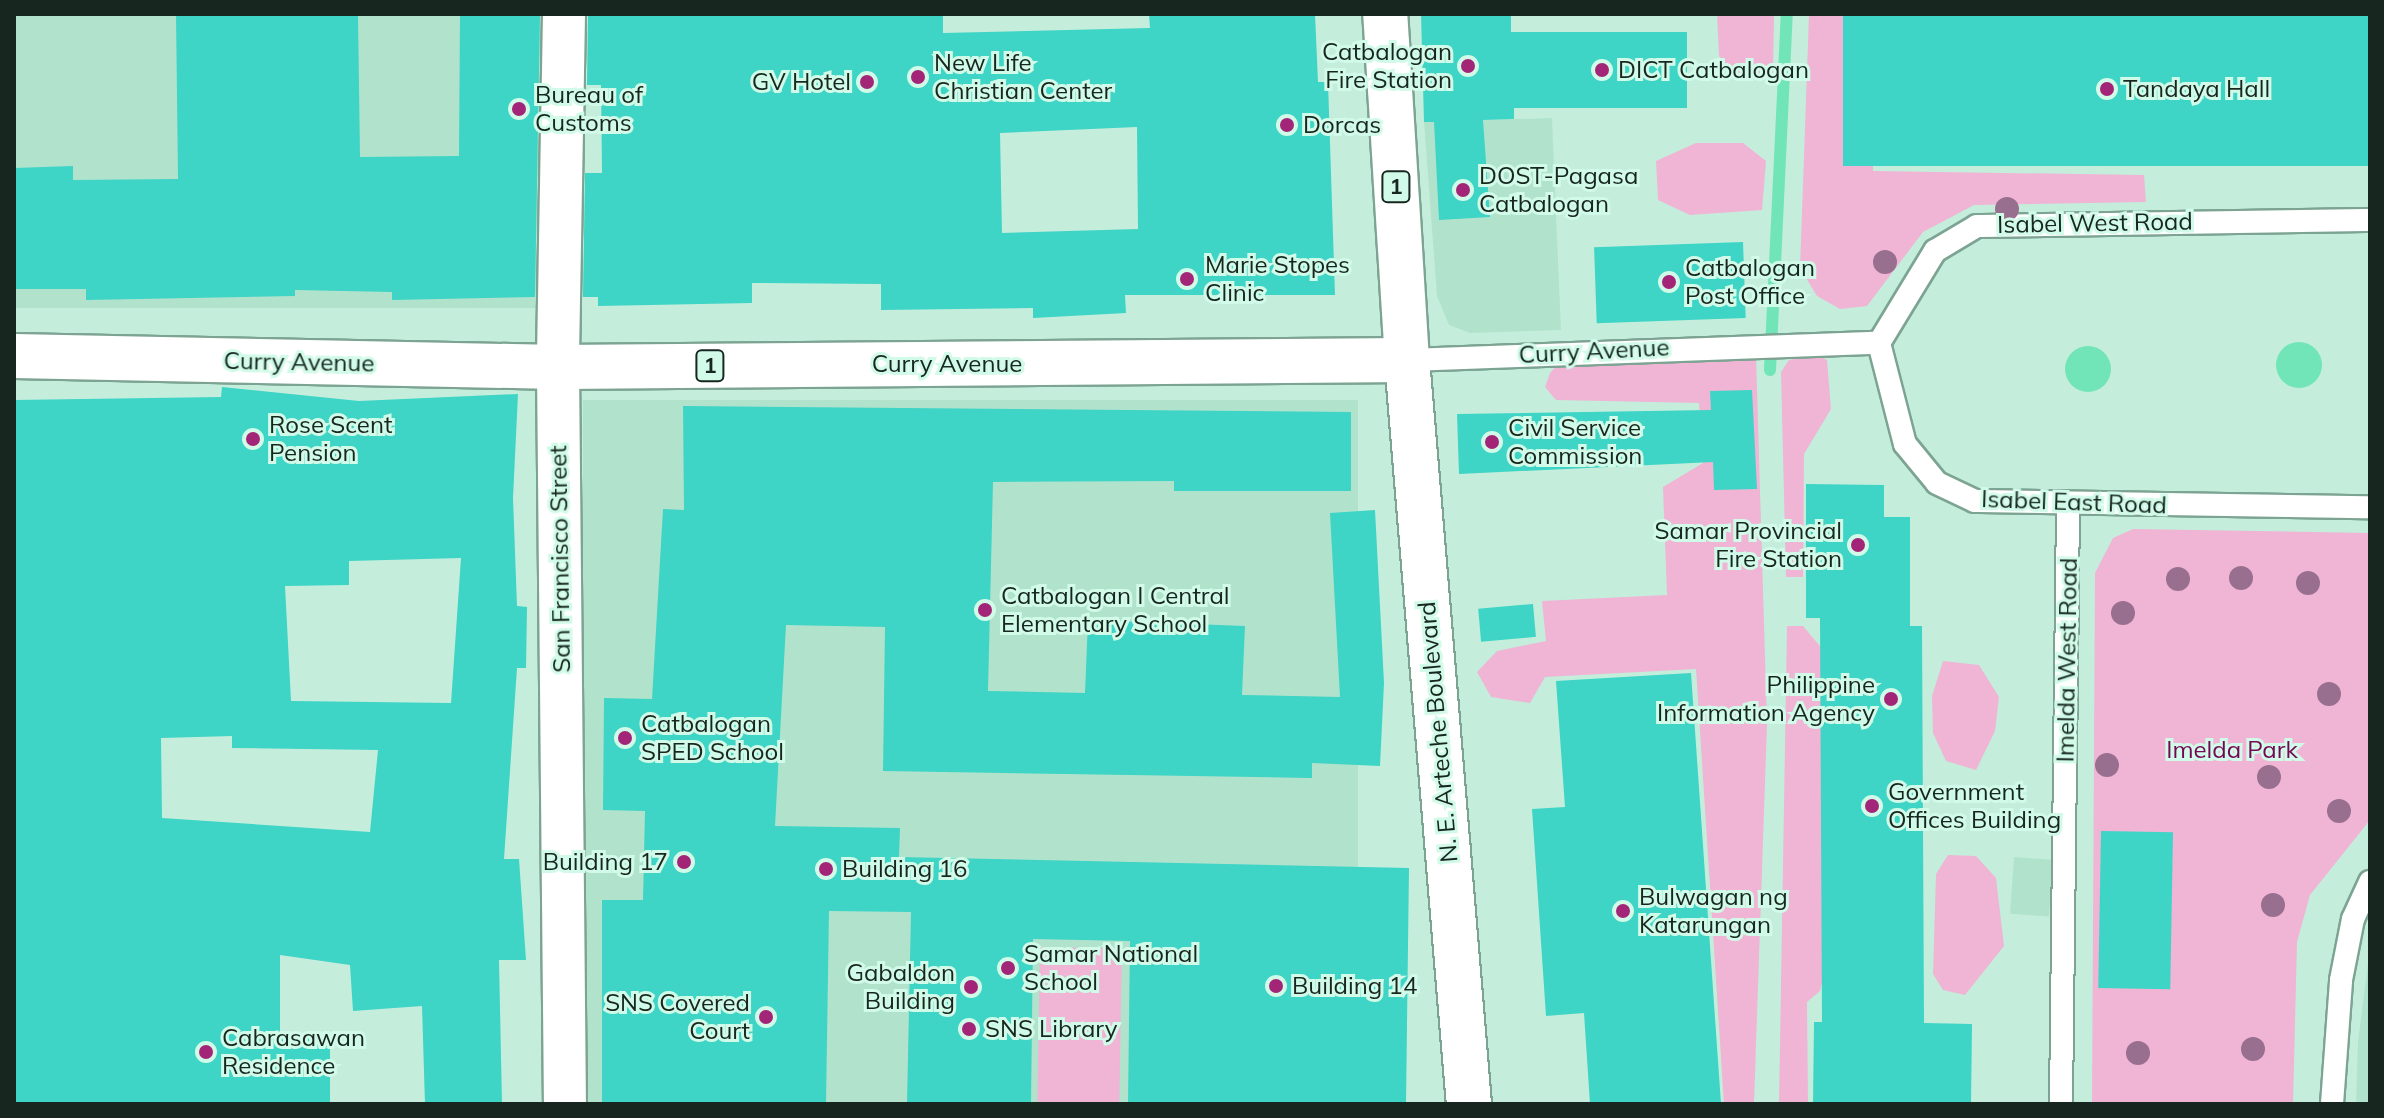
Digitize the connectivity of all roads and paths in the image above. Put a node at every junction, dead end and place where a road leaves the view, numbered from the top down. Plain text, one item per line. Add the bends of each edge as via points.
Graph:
1 (564, 14) edge
2 (1385, 14) edge
3 (2370, 220) edge
4 (1879, 343) junction
5 (14, 356) edge
6 (1407, 360) junction
7 (558, 367) junction
8 (2068, 504) junction
9 (2370, 507) edge
10 (2370, 882) edge
11 (565, 1104) edge
12 (1469, 1104) edge
13 (2061, 1104) edge
14 (2332, 1104) edge

1 - 7 street, San Francisco Street
2 - 6 main road, 1
3 - 4 lane, Isabel West Road via 1977,226 1935,251
4 - 6 lane, Curry Avenue via 1761,343
4 - 8 lane, Isabel East Road via 1905,444 1937,483 1975,501
5 - 7 main road, Curry Avenue / 1
6 - 7 main road, Curry Avenue / 1
6 - 12 main road, N. E. Arteche Boulevard
7 - 11 street, San Francisco Street
8 - 9 lane, Isabel East Road
8 - 13 lane, Imelda West Road
10 - 14 lane via 2341,980

